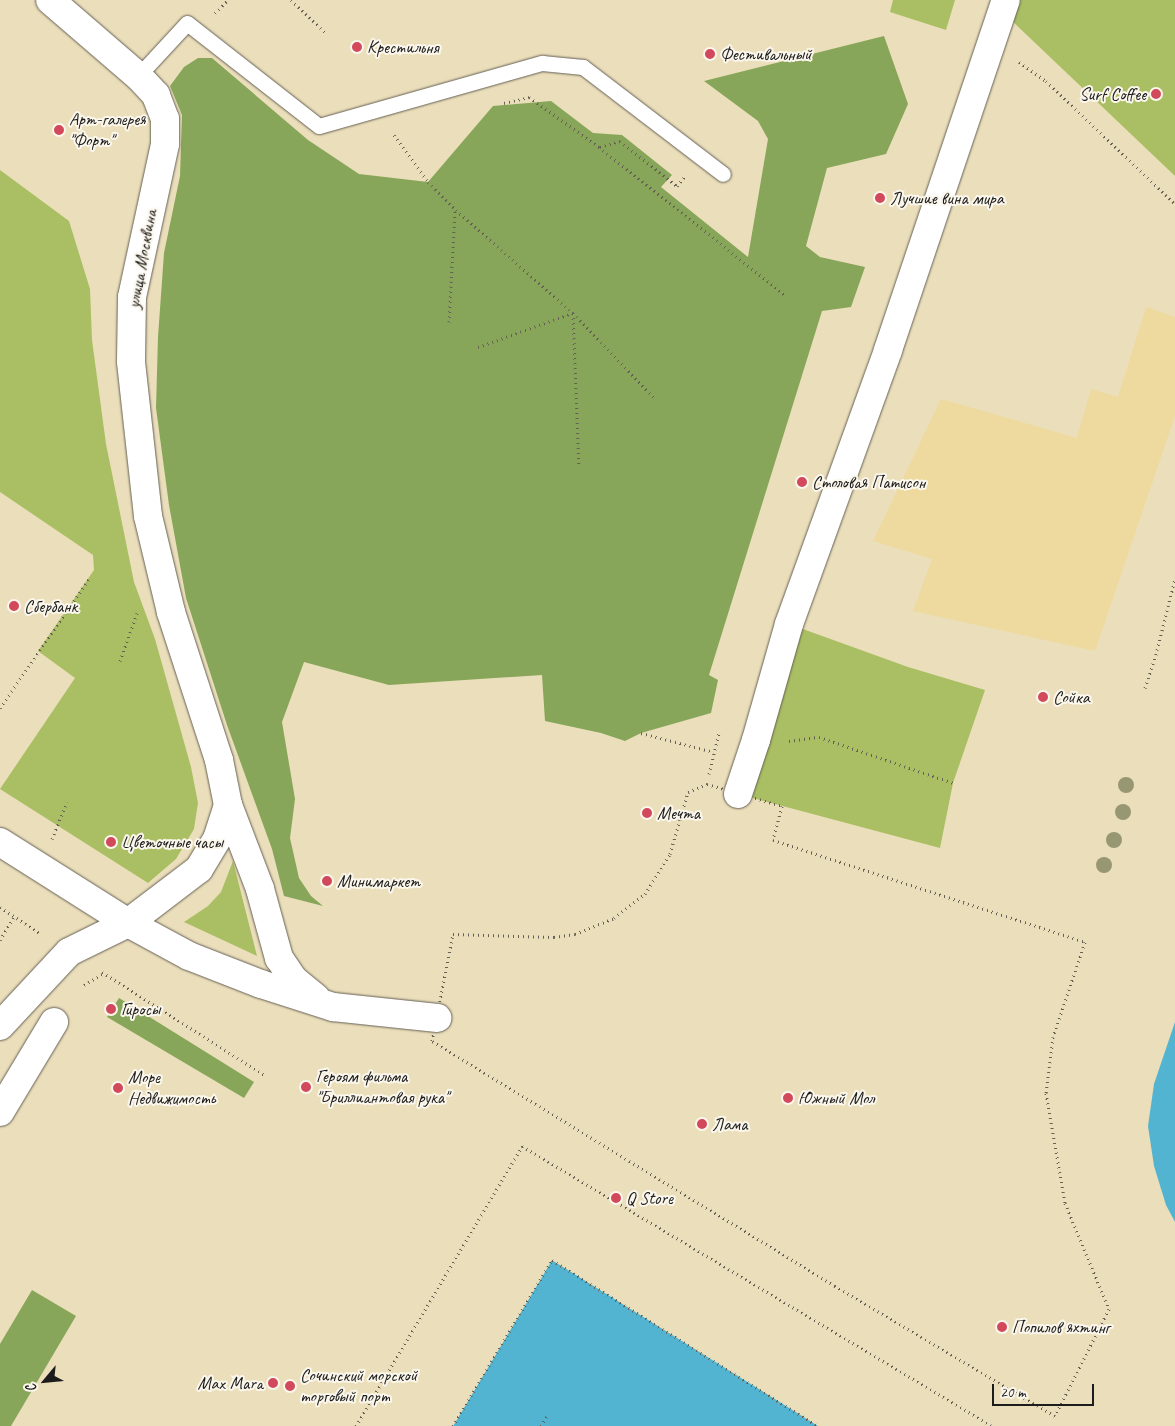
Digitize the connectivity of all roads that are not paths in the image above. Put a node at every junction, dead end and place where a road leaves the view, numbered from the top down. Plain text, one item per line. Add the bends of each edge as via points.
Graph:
1 (50, 0) edge
2 (1006, 0) edge
3 (138, 76) junction
4 (723, 174) dead end
5 (738, 794) road end
6 (228, 806) junction
7 (0, 842) edge
8 (128, 923) junction
9 (333, 1007) junction
10 (435, 1009) dead end
11 (54, 1022) dead end
12 (0, 1026) edge
13 (0, 1112) edge

1 - 3 street, улица Москвина
2 - 5 street via 888,350 789,624
3 - 4 lane via 187,23 319,126 542,63 583,67
3 - 6 street, улица Москвина via 156,95 165,119 165,144 132,298 131,360 148,516 167,596 219,760
6 - 8 street via 217,839 198,869
6 - 9 street, улица Москвина via 260,888 279,958 294,980 310,995
7 - 8 street
8 - 9 street via 189,956
8 - 12 street via 69,952
9 - 10 street
11 - 13 street

